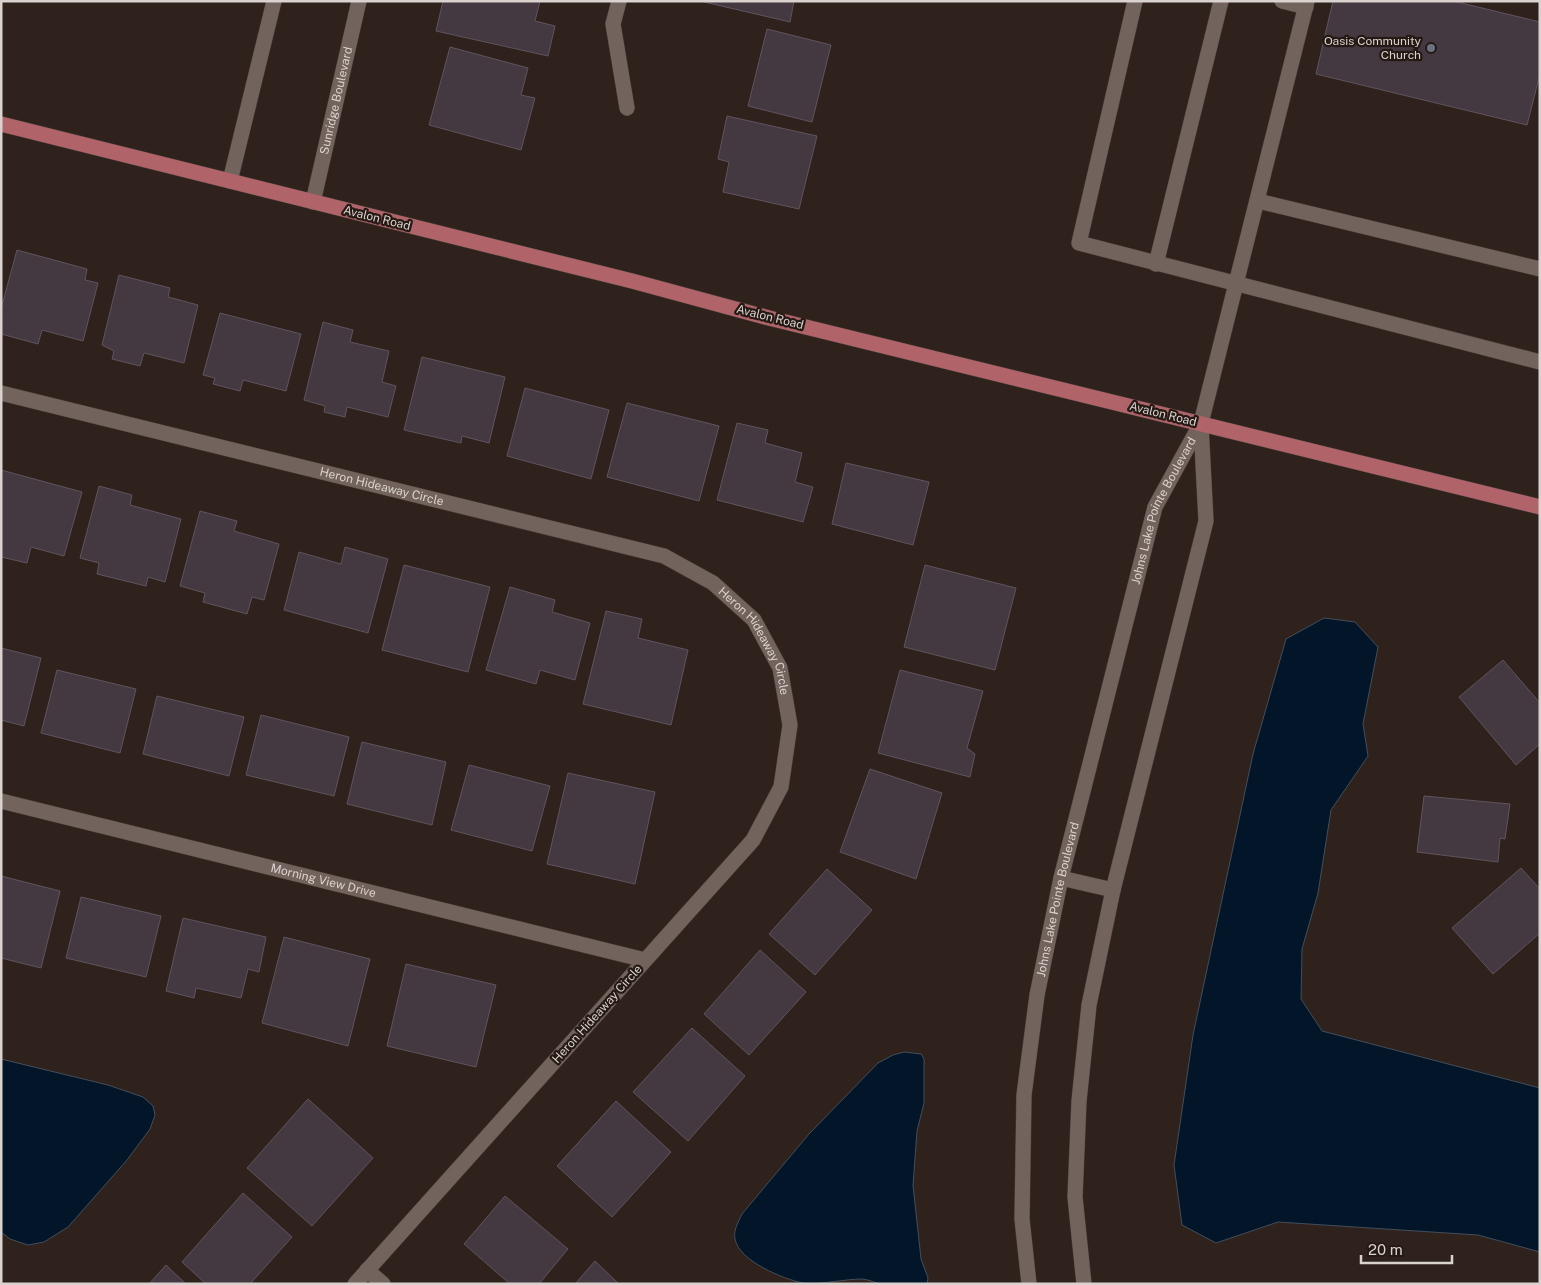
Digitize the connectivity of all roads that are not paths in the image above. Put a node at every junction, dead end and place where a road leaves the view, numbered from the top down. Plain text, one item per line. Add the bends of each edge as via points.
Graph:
1 (274, 1) edge
2 (359, 1) edge
3 (619, 1) edge
4 (1135, 1) edge
5 (1221, 1) edge
6 (1282, 1) edge
7 (1307, 4) edge
8 (627, 108) dead end
9 (1, 124) edge
10 (230, 181) junction
11 (1258, 201) junction
12 (313, 202) junction
13 (1156, 264) junction
14 (1540, 269) edge
15 (1236, 285) junction
16 (1540, 362) edge
17 (1, 393) edge
18 (1201, 423) junction
19 (1540, 507) edge
20 (1, 801) edge
21 (1061, 878) junction
22 (1113, 890) junction
23 (645, 960) junction
24 (367, 1270) junction
25 (355, 1284) edge
26 (383, 1284) edge
27 (1029, 1284) edge
28 (1084, 1284) edge

1 - 10 street
2 - 12 street, Sunridge Boulevard
3 - 8 street via 613,24
4 - 13 street via 1079,243
5 - 13 street
6 - 7 street
7 - 11 street
9 - 10 main road, Avalon Road
10 - 12 main road, Avalon Road
11 - 14 street
11 - 15 street
12 - 18 main road, Avalon Road
13 - 15 street
15 - 16 street
15 - 18 street
17 - 23 street, Heron Hideaway Circle via 664,556 713,583 754,620 780,668 790,724 781,787 754,840
18 - 19 main road, Avalon Road
18 - 21 street, Johns Lake Pointe Boulevard via 1155,507
18 - 22 street, Johns Lake Pointe Boulevard via 1206,521
20 - 23 street, Morning View Drive
21 - 22 street
21 - 27 street, Johns Lake Pointe Boulevard via 1037,996 1024,1094 1022,1219
22 - 28 street, Johns Lake Pointe Boulevard via 1089,1005 1079,1101 1075,1198
23 - 24 street, Heron Hideaway Circle
24 - 25 street, Heron Hideaway Circle
24 - 26 street

